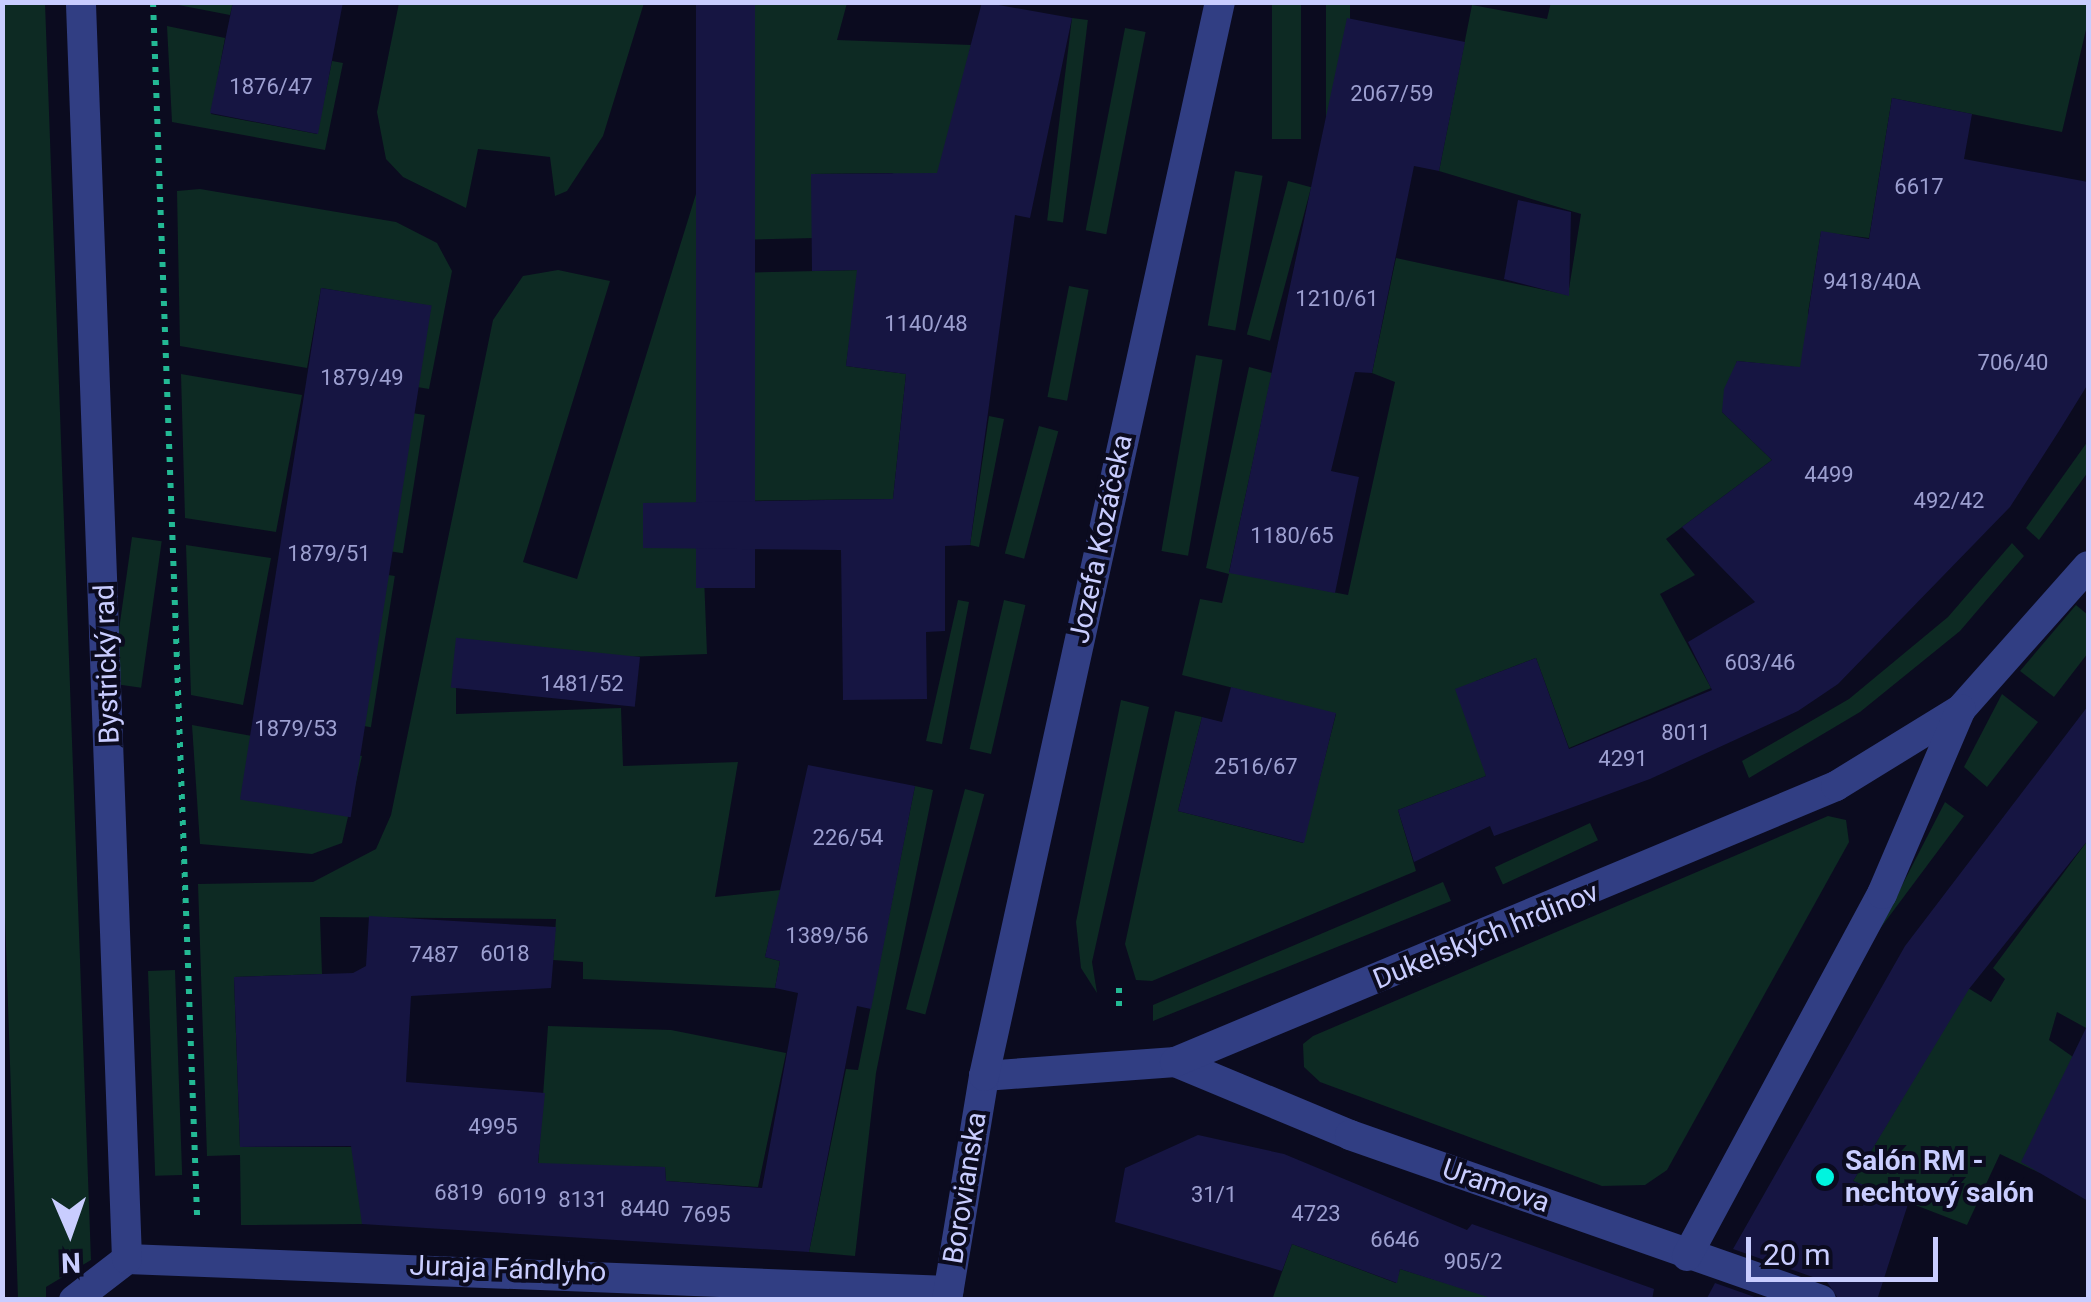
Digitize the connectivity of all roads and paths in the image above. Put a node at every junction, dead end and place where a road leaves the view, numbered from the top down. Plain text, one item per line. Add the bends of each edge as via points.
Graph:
1 (81, 2) edge
2 (153, 2) edge
3 (1220, 2) edge
4 (2088, 566) edge
5 (1961, 709) junction
6 (1119, 988) dead end
7 (1119, 1012) dead end
8 (1175, 1062) junction
9 (984, 1076) junction
10 (1687, 1256) junction
11 (127, 1259) junction
12 (198, 1260) junction
13 (947, 1295) edge
14 (74, 1300) edge
15 (1821, 1300) edge

1 - 11 street, Bystrický rad
2 - 12 path
3 - 9 street, Jozefa Kozáčeka
4 - 5 street, Dukelských hrdinov
5 - 8 street, Dukelských hrdinov via 1888,759 1741,829
5 - 10 street, Dukelských hrdinov via 1882,894
6 - 7 path
8 - 9 street, Dukelských hrdinov
8 - 10 street, Uramova
9 - 13 street, Borovianska
10 - 15 street, Uramova
11 - 12 street, Juraja Fándlyho
11 - 14 street
12 - 13 street, Juraja Fándlyho

